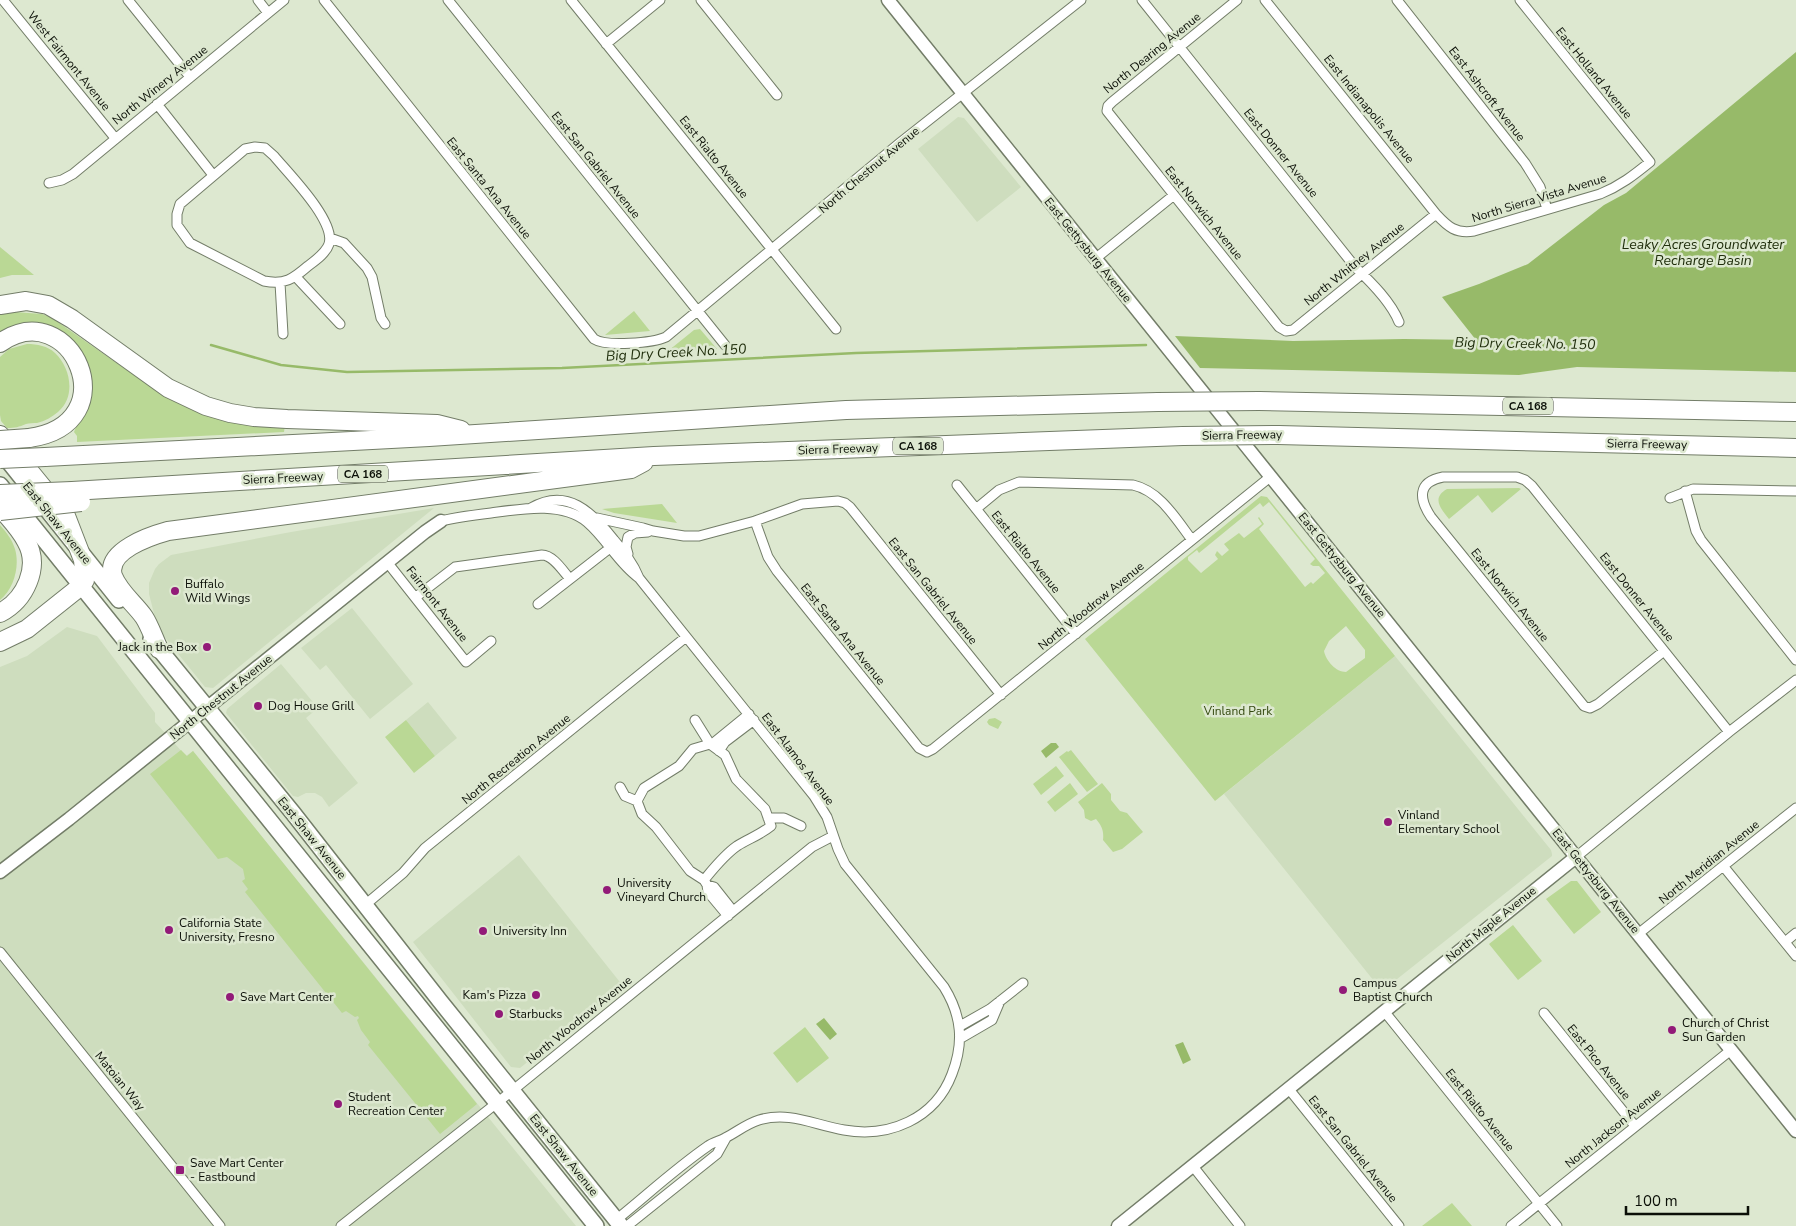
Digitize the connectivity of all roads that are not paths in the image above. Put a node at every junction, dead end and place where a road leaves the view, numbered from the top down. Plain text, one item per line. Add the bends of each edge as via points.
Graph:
1 (3, 0) edge
2 (128, 0) edge
3 (258, 0) edge
4 (284, 0) edge
5 (324, 0) edge
6 (448, 0) edge
7 (571, 0) edge
8 (660, 0) edge
9 (701, 0) edge
10 (888, 0) edge
11 (1081, 0) edge
12 (1142, 0) edge
13 (1237, 0) edge
14 (1266, 0) edge
15 (1397, 0) edge
16 (1520, 0) edge
17 (268, 13) junction
18 (606, 44) junction
19 (1180, 47) junction
20 (190, 77) junction
21 (963, 94) junction
22 (777, 95) dead end
23 (157, 104) junction
24 (1108, 108) joint
25 (115, 138) junction
26 (1650, 162) joint
27 (213, 175) junction
28 (49, 183) dead end
29 (1174, 194) junction
30 (1547, 209) junction
31 (1436, 214) junction
32 (1455, 232) joint
33 (330, 238) junction
34 (772, 249) junction
35 (1095, 258) junction
36 (1362, 274) junction
37 (295, 276) junction
38 (280, 283) junction
39 (0, 305) edge
40 (697, 311) junction
41 (1399, 322) dead end
42 (340, 324) dead end
43 (385, 324) dead end
44 (836, 329) dead end
45 (1286, 331) joint
46 (283, 334) dead end
47 (659, 340) joint
48 (0, 343) edge
49 (725, 345) dead end
50 (1796, 412) edge
51 (474, 434) junction
52 (0, 435) edge
53 (0, 440) edge
54 (1796, 448) edge
55 (0, 451) edge
56 (654, 456) junction
57 (0, 459) edge
58 (1270, 477) junction
59 (0, 485) edge
60 (957, 485) dead end
61 (1423, 489) joint
62 (1685, 491) junction
63 (1796, 491) edge
64 (0, 494) edge
65 (77, 496) junction
66 (1670, 498) dead end
67 (0, 507) edge
68 (531, 508) junction
69 (976, 509) junction
70 (0, 511) edge
71 (597, 518) junction
72 (755, 521) junction
73 (441, 522) joint
74 (653, 531) junction
75 (1192, 540) junction
76 (610, 548) junction
77 (80, 551) junction
78 (387, 562) junction
79 (633, 564) junction
80 (639, 578) junction
81 (570, 579) junction
82 (82, 586) junction
83 (416, 597) junction
84 (538, 604) dead end
85 (0, 613) edge
86 (1076, 634) junction
87 (686, 637) junction
88 (491, 641) dead end
89 (0, 642) edge
90 (159, 649) junction
91 (1664, 651) junction
92 (1796, 660) edge
93 (1796, 680) edge
94 (1001, 695) junction
95 (208, 708) junction
96 (751, 717) junction
97 (695, 720) dead end
98 (190, 722) junction
99 (1729, 732) junction
100 (710, 744) junction
101 (719, 751) junction
102 (927, 752) joint
103 (620, 787) dead end
104 (637, 801) junction
105 (1796, 808) edge
106 (768, 818) junction
107 (801, 826) dead end
108 (833, 836) junction
109 (1576, 856) junction
110 (1724, 867) junction
111 (0, 872) edge
112 (706, 882) junction
113 (365, 905) junction
114 (730, 913) junction
115 (1796, 933) edge
116 (1638, 934) junction
117 (1785, 942) junction
118 (0, 952) edge
119 (1796, 956) edge
120 (1024, 983) dead end
121 (1000, 1001) junction
122 (1384, 1010) junction
123 (1544, 1013) dead end
124 (960, 1026) junction
125 (961, 1038) junction
126 (1730, 1050) junction
127 (1288, 1088) junction
128 (512, 1090) junction
129 (497, 1103) junction
130 (1635, 1126) junction
131 (1796, 1131) edge
132 (1192, 1165) junction
133 (1539, 1204) junction
134 (621, 1224) edge
135 (220, 1226) edge
136 (341, 1226) edge
137 (596, 1226) edge
138 (1118, 1226) edge
139 (1240, 1226) edge
140 (1399, 1226) edge
141 (1512, 1226) edge
142 (1557, 1226) edge

1 - 25 street, West Fairmont Avenue
2 - 20 street
3 - 17 street
4 - 17 street, North Winery Avenue
5 - 47 street, East Santa Ana Avenue via 594,339 603,343
6 - 40 street, East San Gabriel Avenue
7 - 18 street, East Rialto Avenue
8 - 18 street
9 - 22 street
10 - 21 street, East Gettysburg Avenue
11 - 21 street, North Chestnut Avenue
12 - 19 street, East Donner Avenue
13 - 19 street, North Dearing Avenue
14 - 31 street, East Indianapolis Avenue
15 - 30 street, East Ashcroft Avenue via 1525,163 1540,188
16 - 26 street, East Holland Avenue
17 - 20 street, North Winery Avenue
18 - 34 street, East Rialto Avenue
19 - 24 street, North Dearing Avenue
19 - 36 street, East Donner Avenue
20 - 23 street, North Winery Avenue
21 - 34 street, North Chestnut Avenue
21 - 35 street, East Gettysburg Avenue
23 - 25 street, North Winery Avenue
23 - 27 street
24 - 29 street, East Norwich Avenue via 1109,115
25 - 28 street, North Winery Avenue via 69,176
26 - 30 street, North Sierra Vista Avenue via 1616,188
27 - 33 street via 245,149 265,148 318,209 327,222
27 - 38 street via 180,204 177,225 190,243 264,280
29 - 35 street
29 - 45 street, East Norwich Avenue via 1279,327
30 - 32 street, North Sierra Vista Avenue via 1474,231
31 - 32 street, East Indianapolis Avenue
31 - 36 street, North Whitney Avenue
33 - 37 street via 323,254
33 - 43 street via 344,243 367,268
34 - 40 street, North Chestnut Avenue
34 - 44 street, East Rialto Avenue
35 - 58 street, East Gettysburg Avenue
36 - 41 street, East Donner Avenue via 1392,308
36 - 45 street, North Whitney Avenue via 1293,330
37 - 38 street
37 - 42 street
38 - 46 street
39 - 51 highway via 26,301 48,306 72,319 168,388 230,413 287,419 437,424
40 - 47 street, North Chestnut Avenue
40 - 49 street, East San Gabriel Avenue
48 - 53 highway, bridge via 19,333 45,334 66,346 82,371 83,383 78,407 63,425 50,433
50 - 51 highway, CA 168, bridge via 1259,401 1158,402 846,410
51 - 57 highway, CA 168, bridge
52 - 77 highway via 66,516
54 - 56 highway, Sierra Freeway / CA 168, bridge via 1278,435
55 - 77 main road, East Shaw Avenue
56 - 65 highway, Sierra Freeway / CA 168 via 191,484
56 - 90 highway via 631,470 168,531 148,537 118,556 112,568 118,586 145,618
58 - 75 street, North Woodrow Avenue
58 - 109 street, East Gettysburg Avenue
59 - 82 main road, East Shaw Avenue
60 - 69 street, East Rialto Avenue
61 - 91 street, East Donner Avenue via 1431,480 1443,478 1517,477 1525,480
61 - 91 street, East Norwich Avenue via 1422,498 1431,517 1584,706 1590,708 1598,704
62 - 63 street
62 - 66 street
62 - 92 street via 1701,540
64 - 65 highway, Sierra Freeway / CA 168, bridge
65 - 70 highway, bridge
67 - 85 highway via 27,541 32,566 22,593
68 - 71 street via 543,501 564,501
68 - 73 street
68 - 76 street via 564,510 577,515 594,528
69 - 75 street via 999,490 1019,482 1132,485 1155,495
69 - 86 street, East Rialto Avenue
71 - 74 street
71 - 79 street
72 - 74 street via 699,536
72 - 94 street, East San Gabriel Avenue via 798,504 844,503
72 - 102 street, East Santa Ana Avenue via 768,557 777,571 919,748
73 - 78 street, North Chestnut Avenue
74 - 79 street via 628,537 626,549
75 - 86 street, North Woodrow Avenue
76 - 80 street via 627,570
76 - 81 street
77 - 82 highway via 85,571
77 - 90 main road, East Shaw Avenue
78 - 83 street, Fairmont Avenue
78 - 95 street, North Chestnut Avenue
79 - 80 street
80 - 87 street, East Alamos Avenue
81 - 83 street via 553,560 542,555 454,566
81 - 84 street
82 - 89 highway via 27,629
82 - 98 main road, East Shaw Avenue
83 - 88 street, Fairmont Avenue via 466,662
86 - 94 street, North Woodrow Avenue
87 - 96 street, East Alamos Avenue
87 - 113 street, North Recreation Avenue via 425,848 403,873
90 - 95 main road, East Shaw Avenue
91 - 99 street, East Donner Avenue
93 - 99 street, North Maple Avenue
94 - 102 street, North Woodrow Avenue
95 - 98 street, North Chestnut Avenue
95 - 113 main road, East Shaw Avenue
96 - 100 street
96 - 101 street
96 - 108 street, East Alamos Avenue via 814,796 827,817
97 - 100 street
98 - 111 street, North Chestnut Avenue
98 - 129 main road, East Shaw Avenue
99 - 109 street, North Maple Avenue
100 - 101 street
100 - 104 street via 692,749 679,766 644,788
101 - 106 street via 725,755 736,779 765,809
103 - 104 street via 625,796
104 - 112 street via 642,814 690,871
105 - 110 street, North Meridian Avenue
106 - 107 street via 784,818
106 - 112 street via 770,826 731,851
108 - 114 street, North Woodrow Avenue via 812,847
108 - 124 street, East Alamos Avenue via 846,864 939,980
109 - 116 street, East Gettysburg Avenue
109 - 122 street, North Maple Avenue
110 - 116 street, North Meridian Avenue
110 - 117 street
112 - 114 street via 708,892
113 - 128 main road, East Shaw Avenue
114 - 128 street, North Woodrow Avenue
115 - 117 street
116 - 126 street, East Gettysburg Avenue
117 - 119 street
118 - 135 street, Matoian Way
120 - 121 street
121 - 124 street
121 - 125 street via 992,1020
122 - 127 street, North Maple Avenue
122 - 133 street, East Rialto Avenue
123 - 130 street, East Pico Avenue
124 - 125 street, East Alamos Avenue
125 - 134 street, East Alamos Avenue via 957,1061 943,1092 928,1110 906,1124 878,1132 858,1132 804,1119 778,1117 750,1124 710,1144
126 - 130 street, North Jackson Avenue
126 - 131 street, East Gettysburg Avenue
127 - 132 street, North Maple Avenue
127 - 140 street, East San Gabriel Avenue
128 - 129 street, North Woodrow Avenue
128 - 134 main road, East Shaw Avenue
129 - 136 street, North Woodrow Avenue
129 - 137 main road, East Shaw Avenue
130 - 133 street, North Jackson Avenue
132 - 138 street, North Maple Avenue
132 - 139 street
133 - 141 street, North Jackson Avenue
133 - 142 street, East Rialto Avenue

